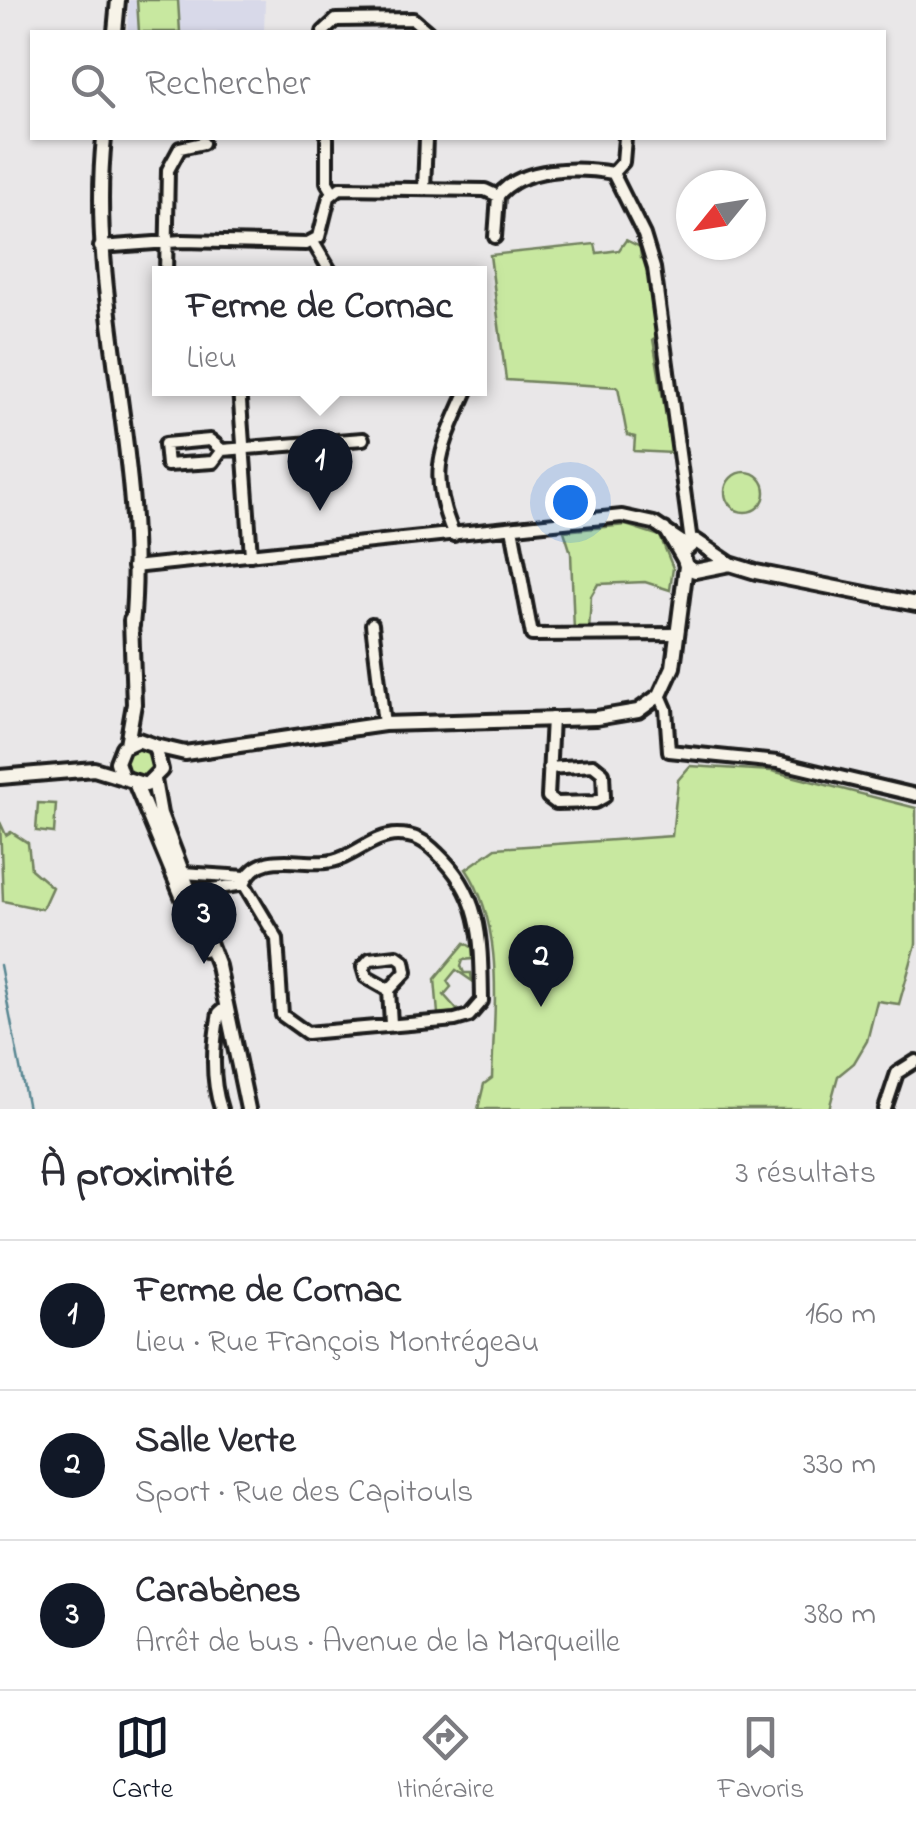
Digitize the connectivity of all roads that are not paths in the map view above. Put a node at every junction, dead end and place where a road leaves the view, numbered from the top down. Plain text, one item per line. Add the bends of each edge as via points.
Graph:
1 (118, 0) edge
2 (115, 30) edge
3 (326, 30) edge
4 (426, 30) edge
5 (104, 140) edge
6 (327, 140) edge
7 (426, 140) edge
8 (625, 140) edge
9 (203, 143) dead end
10 (614, 173) junction
11 (424, 189) junction
12 (333, 192) junction
13 (498, 196) junction
14 (495, 237) dead end
15 (165, 242) junction
16 (312, 242) junction
17 (100, 247) junction
18 (166, 266) edge
19 (327, 266) edge
20 (240, 396) edge
21 (465, 396) edge
22 (363, 439) dead end
23 (244, 448) junction
24 (222, 450) junction
25 (126, 463) junction
26 (512, 528) junction
27 (454, 535) junction
28 (251, 555) junction
29 (692, 556) junction
30 (730, 564) junction
31 (133, 567) junction
32 (916, 604) edge
33 (372, 624) dead end
34 (132, 626) junction
35 (678, 634) junction
36 (660, 695) junction
37 (134, 704) junction
38 (552, 718) junction
39 (384, 724) junction
40 (152, 744) junction
41 (123, 749) junction
42 (185, 753) junction
43 (94, 768) junction
44 (549, 768) junction
45 (158, 775) junction
46 (122, 777) junction
47 (0, 778) edge
48 (136, 785) junction
49 (916, 795) edge
50 (182, 872) junction
51 (245, 880) junction
52 (184, 890) junction
53 (388, 990) dead end
54 (227, 1006) junction
55 (391, 1024) junction
56 (916, 1061) edge
57 (221, 1109) edge
58 (248, 1109) edge
59 (885, 1109) edge

1 - 2 street
3 - 4 street via 336,20 413,19
5 - 17 street
6 - 12 street
7 - 11 street
8 - 10 street via 623,162
9 - 15 street via 180,148 171,161
10 - 13 street via 589,169 520,178
10 - 29 street via 654,268
11 - 12 street
11 - 13 street
12 - 16 street
13 - 14 street
15 - 16 street
15 - 17 street
15 - 18 street
16 - 19 street
17 - 25 street
20 - 23 street
21 - 27 street via 437,465 442,508
22 - 23 street
23 - 24 street
23 - 28 street
24 - 24 street via 210,440 166,444 167,464 213,462
25 - 31 street
25 - 34 street
26 - 27 street
26 - 29 street via 632,516 664,528
26 - 35 street via 532,634
27 - 28 street
28 - 31 street
29 - 30 street
29 - 30 street via 712,554
29 - 35 street via 681,583
30 - 32 street
31 - 34 street
33 - 39 street
34 - 37 street
35 - 36 street
36 - 38 street via 629,714
36 - 49 street via 669,752 777,762
37 - 40 street
37 - 41 street
38 - 39 street
38 - 44 street
39 - 42 street
40 - 41 street
40 - 42 street
40 - 45 street
41 - 43 street
41 - 46 street
42 - 45 street
43 - 46 street
43 - 47 street
44 - 44 street via 548,796 556,804 604,797 603,772 593,765
45 - 48 street
45 - 50 street via 160,814
46 - 48 street
48 - 52 street
50 - 51 street
50 - 52 street
51 - 52 street
51 - 55 street via 277,939 282,1015 307,1033
51 - 55 street via 272,860 327,862 394,834 422,838 455,869 472,895 482,1001 455,1020
52 - 54 street
53 - 55 street
54 - 57 street via 218,1013 214,1037
54 - 58 street
56 - 59 street via 897,1073

